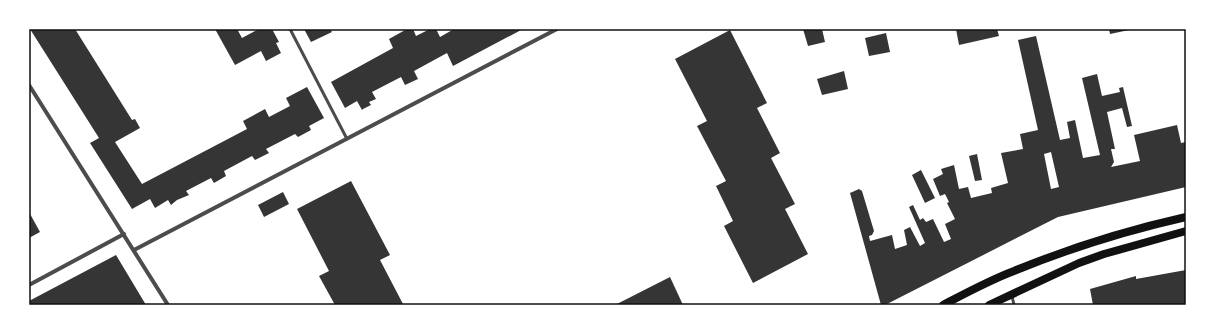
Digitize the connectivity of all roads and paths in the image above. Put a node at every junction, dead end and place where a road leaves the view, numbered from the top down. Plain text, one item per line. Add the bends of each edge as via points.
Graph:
1 (290, 29) edge
2 (557, 29) edge
3 (29, 85) edge
4 (347, 139) junction
5 (1186, 217) edge
6 (1186, 231) edge
7 (124, 234) junction
8 (134, 250) junction
9 (29, 285) edge
10 (1011, 294) junction
11 (168, 305) edge
12 (943, 305) edge
13 (989, 305) edge
14 (1014, 305) edge

1 - 4 lane
2 - 4 street
3 - 7 street
4 - 8 street
5 - 12 main road via 1131,231 1050,257 1013,271
6 - 10 main road via 1104,254
7 - 8 street
7 - 9 street
8 - 11 street
10 - 13 main road
10 - 14 lane

